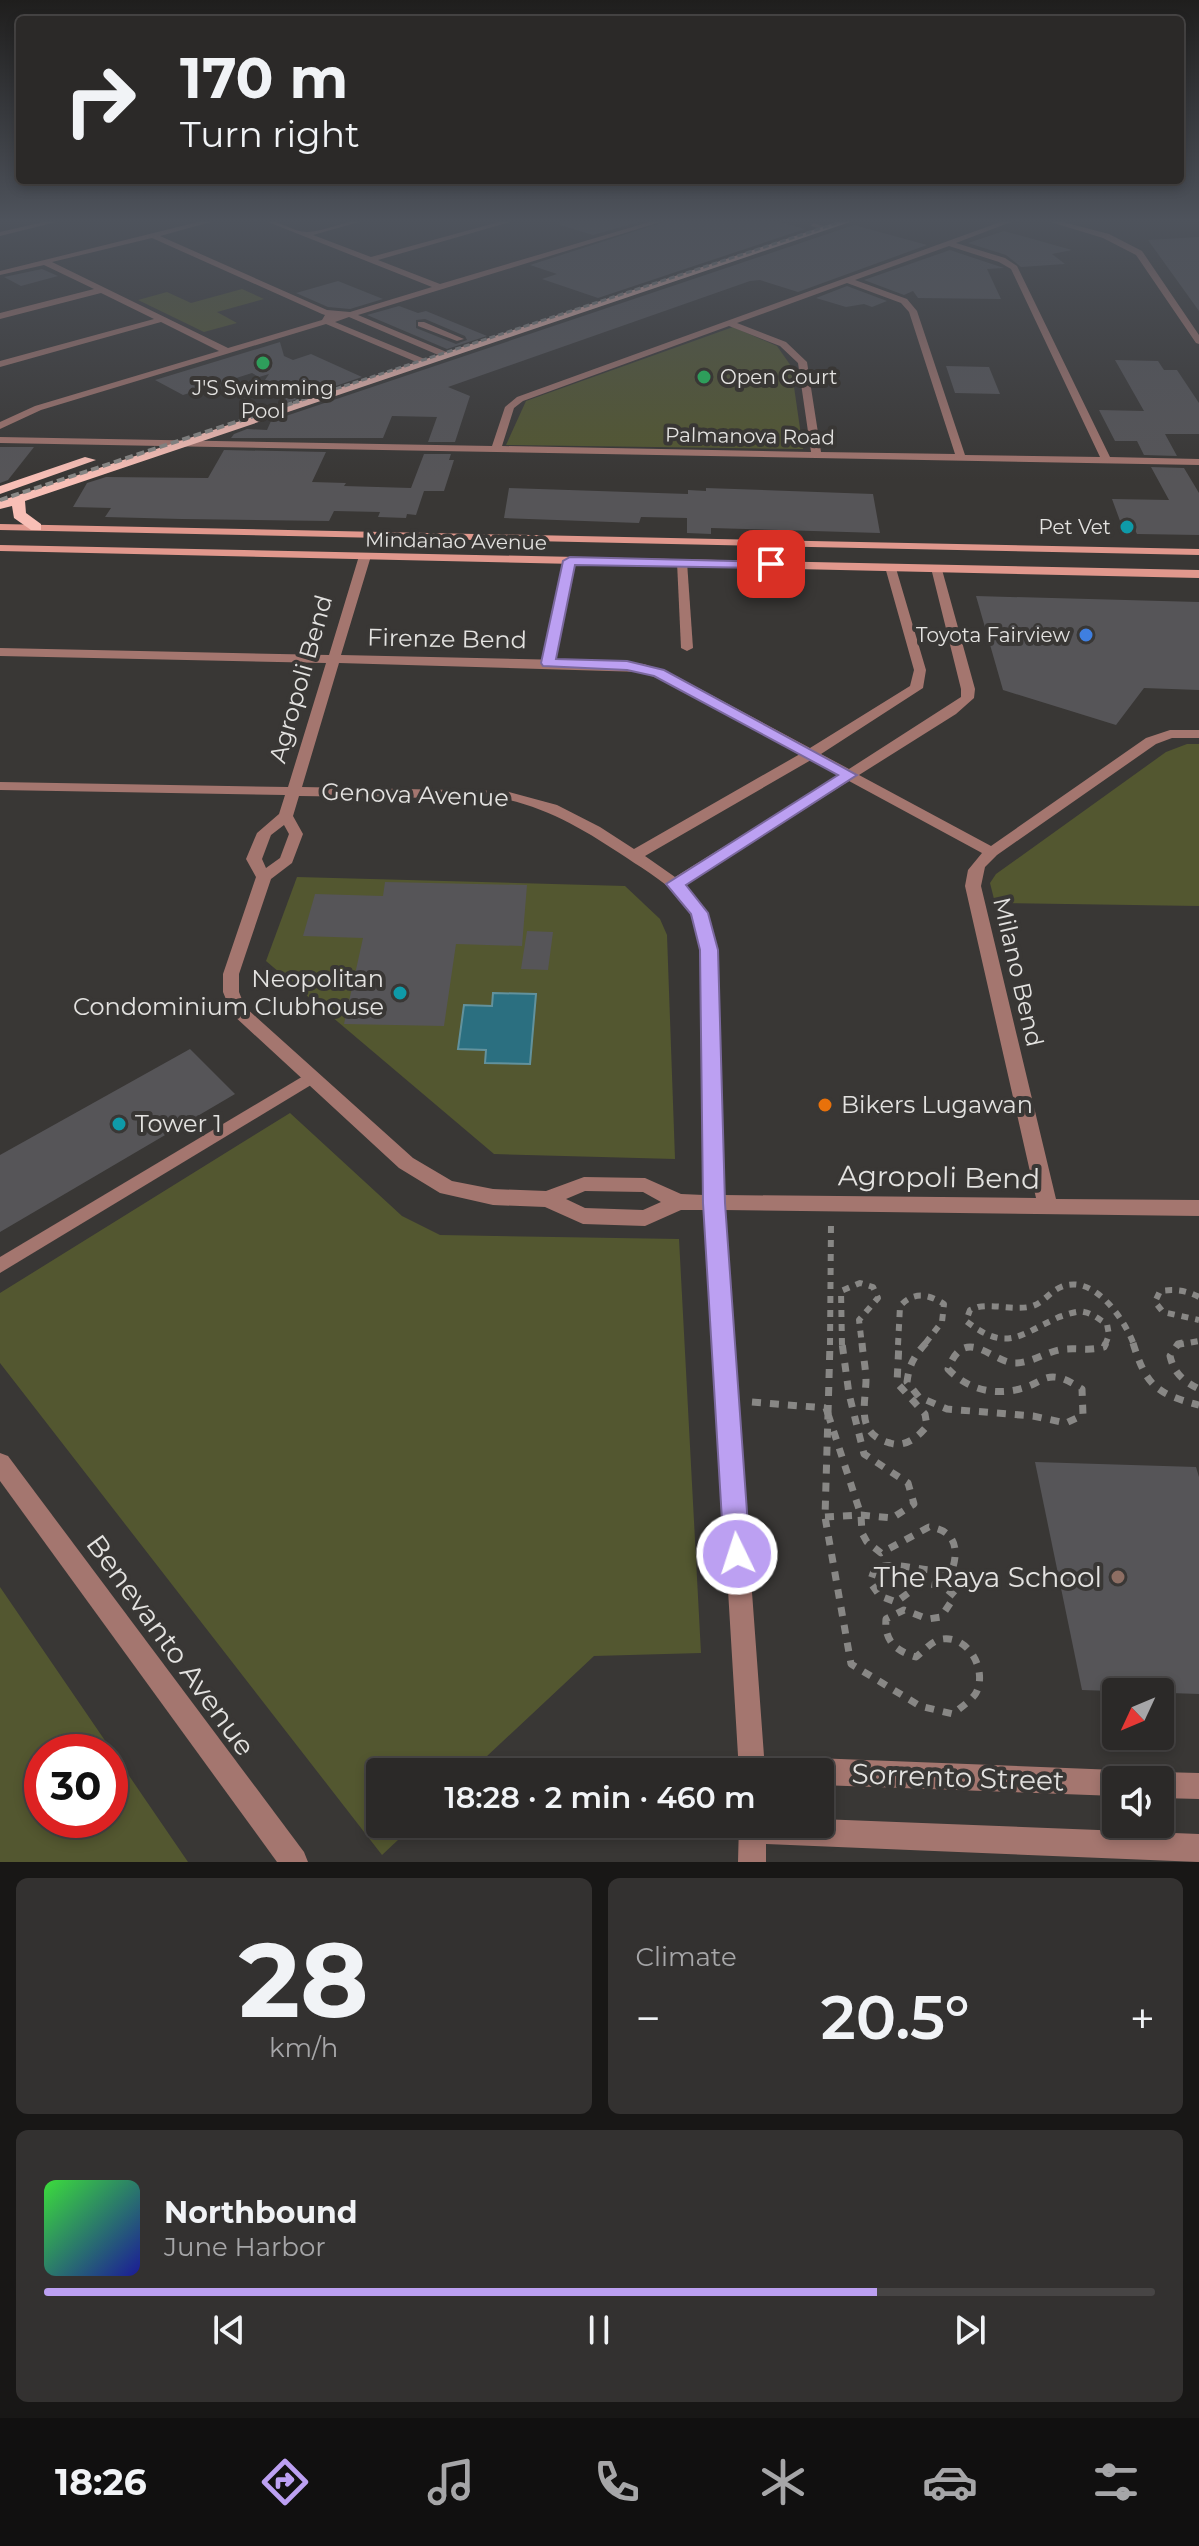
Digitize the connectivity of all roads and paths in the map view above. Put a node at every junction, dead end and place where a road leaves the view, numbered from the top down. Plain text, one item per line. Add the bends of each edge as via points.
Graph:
1 (35, 307) edge
2 (137, 307) edge
3 (306, 307) edge
4 (373, 307) edge
5 (560, 307) edge
6 (582, 307) edge
7 (774, 307) edge
8 (909, 307) edge
9 (1033, 307) edge
10 (1176, 307) edge
11 (349, 314) junction
12 (0, 316) edge
13 (326, 316) junction
14 (162, 319) junction
15 (730, 323) junction
16 (421, 324) dead end
17 (460, 339) junction
18 (414, 341) junction
19 (1199, 341) edge
20 (392, 349) junction
21 (432, 349) junction
22 (227, 351) junction
23 (446, 355) junction
24 (410, 356) junction
25 (424, 362) junction
26 (0, 364) edge
27 (0, 426) edge
28 (0, 440) edge
29 (143, 443) junction
30 (181, 444) junction
31 (496, 450) junction
32 (817, 456) junction
33 (961, 458) junction
34 (1107, 461) junction
35 (1199, 462) edge
36 (0, 490) edge
37 (18, 499) junction
38 (0, 505) edge
39 (0, 527) edge
40 (36, 527) junction
41 (0, 548) edge
42 (1199, 552) edge
43 (365, 556) junction
44 (570, 561) junction
45 (682, 562) junction
46 (891, 567) junction
47 (937, 568) junction
48 (1199, 574) edge
49 (687, 648) dead end
50 (0, 652) edge
51 (334, 659) junction
52 (548, 663) junction
53 (1199, 734) edge
54 (811, 754) junction
55 (849, 775) junction
56 (0, 786) edge
57 (295, 791) junction
58 (286, 816) junction
59 (992, 852) junction
60 (633, 856) junction
61 (264, 877) junction
62 (675, 884) junction
63 (310, 1078) junction
64 (547, 1199) junction
65 (679, 1202) junction
66 (714, 1203) junction
67 (830, 1204) junction
68 (1048, 1207) junction
69 (1199, 1208) edge
70 (0, 1266) edge
71 (1199, 1297) edge
72 (1199, 1320) edge
73 (1199, 1341) edge
74 (1199, 1389) edge
75 (727, 1400) junction
76 (1199, 1405) edge
77 (826, 1408) junction
78 (0, 1463) edge
79 (861, 1515) junction
80 (825, 1517) junction
81 (751, 1758) edge
82 (834, 1774) edge
83 (1102, 1783) edge
84 (1174, 1785) edge
85 (1199, 1786) edge
86 (834, 1831) edge
87 (752, 1838) edge
88 (1199, 1848) edge
89 (294, 1862) edge
90 (752, 1862) edge

1 - 12 street
2 - 14 street
3 - 13 street
4 - 11 street
5 - 17 main road
6 - 23 main road
7 - 15 street
8 - 33 street
9 - 34 street
10 - 19 street
11 - 13 street
11 - 18 street
13 - 20 street
13 - 22 street
14 - 22 street
14 - 26 street
15 - 31 street via 520,399 510,407
15 - 32 street via 783,344 802,362
16 - 17 lane
17 - 21 main road
18 - 20 street
18 - 21 street
20 - 24 street
21 - 23 street
21 - 24 main road
22 - 27 street via 38,408
23 - 25 main road
24 - 25 street
24 - 29 main road
25 - 30 main road
28 - 29 street, Palmanova Road
29 - 30 street, Palmanova Road
29 - 36 main road
30 - 31 street, Palmanova Road
30 - 37 main road
31 - 32 street, Palmanova Road
32 - 33 street, Palmanova Road
33 - 34 street, Palmanova Road
34 - 35 street, Palmanova Road
37 - 38 main road
37 - 40 main road via 19,515
39 - 40 main road, Mindanao Avenue
40 - 42 main road, Mindanao Avenue
41 - 43 main road, Mindanao Avenue
43 - 44 main road, Mindanao Avenue
43 - 51 street, Agropoli Bend
44 - 45 main road, Mindanao Avenue
44 - 52 lane
45 - 46 main road, Mindanao Avenue
45 - 49 lane
46 - 47 main road, Mindanao Avenue
46 - 54 street via 921,679 906,697
47 - 48 main road, Mindanao Avenue
47 - 55 street via 967,698
50 - 51 street, Firenze Bend
51 - 52 street, Firenze Bend
51 - 57 street, Agropoli Bend
52 - 54 street, Firenze Bend via 627,666 659,673
53 - 59 street, Milano Bend via 1170,734 1151,741
54 - 55 street, Firenze Bend
54 - 60 street
55 - 59 street, Firenze Bend
55 - 62 street
56 - 57 street, Genova Avenue
57 - 58 street, Agropoli Bend
57 - 60 street, Genova Avenue via 530,799 569,815
58 - 61 street, Agropoli Bend via 264,833 254,859
58 - 61 street, Agropoli Bend via 296,834 287,860
59 - 68 street, Milano Bend via 973,873 973,886
60 - 62 street, Genova Avenue
61 - 63 street, Agropoli Bend via 231,974 231,992 238,1010
62 - 66 street, Genova Avenue via 699,913 709,950
63 - 64 street, Agropoli Bend via 406,1163 447,1188
63 - 70 lane
64 - 65 street, Agropoli Bend via 584,1184 615,1184 645,1185
64 - 65 street, Agropoli Bend via 583,1216 645,1218
65 - 66 street, Agropoli Bend
66 - 67 street, Agropoli Bend
66 - 75 street, Genova Avenue
67 - 68 street, Agropoli Bend
67 - 77 path
68 - 69 street, Agropoli Bend
71 - 72 path via 1170,1289 1160,1291 1155,1302 1163,1312
73 - 74 path via 1178,1344 1170,1356 1182,1381
75 - 77 path
75 - 81 street, Genova Avenue
76 - 79 path via 1172,1398 1147,1378 1116,1311 1094,1292 1072,1284 1057,1286 1035,1307 980,1306 970,1310 966,1321 997,1340 1023,1338 1053,1318 1083,1311 1107,1324 1104,1347 1065,1349 1014,1364 983,1348 960,1349 951,1356 948,1369 973,1389 994,1391 1027,1387 1049,1377 1066,1379 1082,1389 1083,1415 1066,1423 947,1409 919,1397 907,1382 909,1364 941,1330 946,1314 944,1304 930,1294 919,1294 900,1306 897,1383 925,1414 927,1426 917,1439 894,1445 873,1433 862,1411 866,1380 859,1320 878,1298 873,1287 853,1282 841,1291 840,1308 850,1405 864,1454 908,1483 914,1504 892,1518
77 - 79 path
77 - 80 path
78 - 89 street, Benevanto Avenue
79 - 80 path
79 - 80 path via 861,1532 881,1553 897,1549 927,1526 952,1536 958,1551 953,1567 939,1574 890,1561 875,1568 870,1582 880,1596 896,1602 922,1583 943,1586 955,1596 950,1610 938,1620 904,1610 886,1619 884,1628 886,1640 916,1657 945,1639 957,1640 968,1650 979,1669 976,1693 953,1714 920,1706 851,1664
82 - 83 street, Sorrento Street
84 - 85 street
86 - 88 street
87 - 90 street

